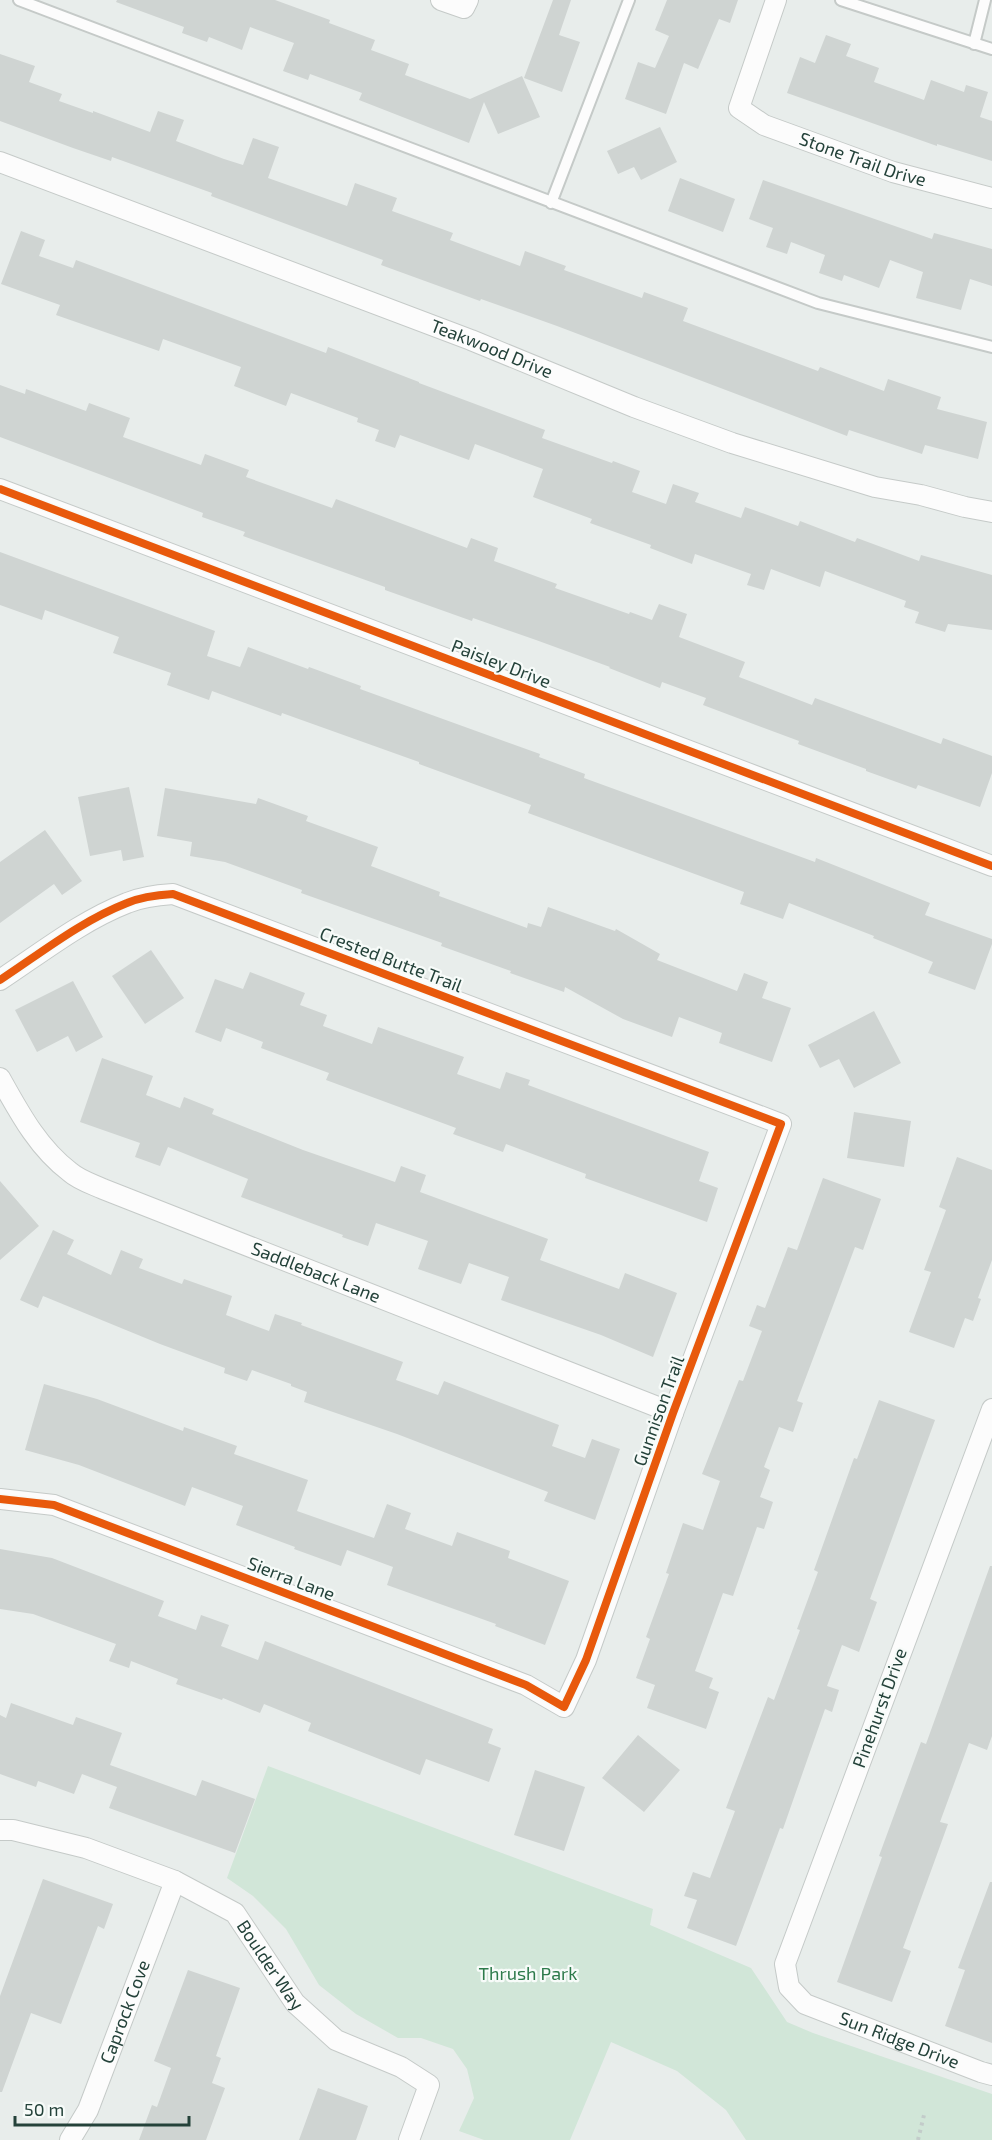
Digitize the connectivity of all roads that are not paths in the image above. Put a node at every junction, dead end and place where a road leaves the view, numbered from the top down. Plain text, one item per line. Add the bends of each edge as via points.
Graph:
1 (19, 0) edge
2 (441, 0) edge
3 (629, 0) edge
4 (776, 0) edge
5 (841, 0) edge
6 (985, 0) edge
7 (466, 4) edge
8 (974, 44) junction
9 (992, 49) edge
10 (0, 162) edge
11 (992, 198) edge
12 (551, 203) junction
13 (992, 347) edge
14 (0, 489) edge
15 (992, 512) edge
16 (992, 866) edge
17 (0, 980) edge
18 (0, 1078) edge
19 (781, 1124) joint
20 (992, 1409) edge
21 (673, 1413) junction
22 (0, 1499) edge
23 (564, 1707) joint
24 (0, 1830) edge
25 (175, 1881) junction
26 (805, 2004) joint
27 (992, 2075) edge
28 (70, 2140) edge
29 (409, 2140) edge

1 - 12 lane
2 - 7 street
3 - 12 lane
4 - 11 street, Stone Trail Drive via 739,108 764,125 893,172
5 - 8 lane
6 - 8 lane
8 - 9 lane
10 - 15 street, Teakwood Drive via 732,443 875,487
12 - 13 lane via 818,303
14 - 16 street, Paisley Drive
17 - 19 street, Crested Butte Trail via 90,921 128,902 173,894
18 - 21 street, Saddleback Lane via 26,1124 50,1154 79,1178
19 - 21 street, Gunnison Trail
20 - 26 street, Pinehurst Drive via 785,1964 789,1987
21 - 23 street, Gunnison Trail via 586,1660
22 - 23 street, Sierra Lane via 54,1505 526,1685
24 - 25 street, Boulder Way via 86,1848
25 - 28 street, Caprock Cove via 88,2110
25 - 29 street, Boulder Way via 235,1913 295,2003 336,2040 401,2067 429,2085
26 - 27 street, Sun Ridge Drive

